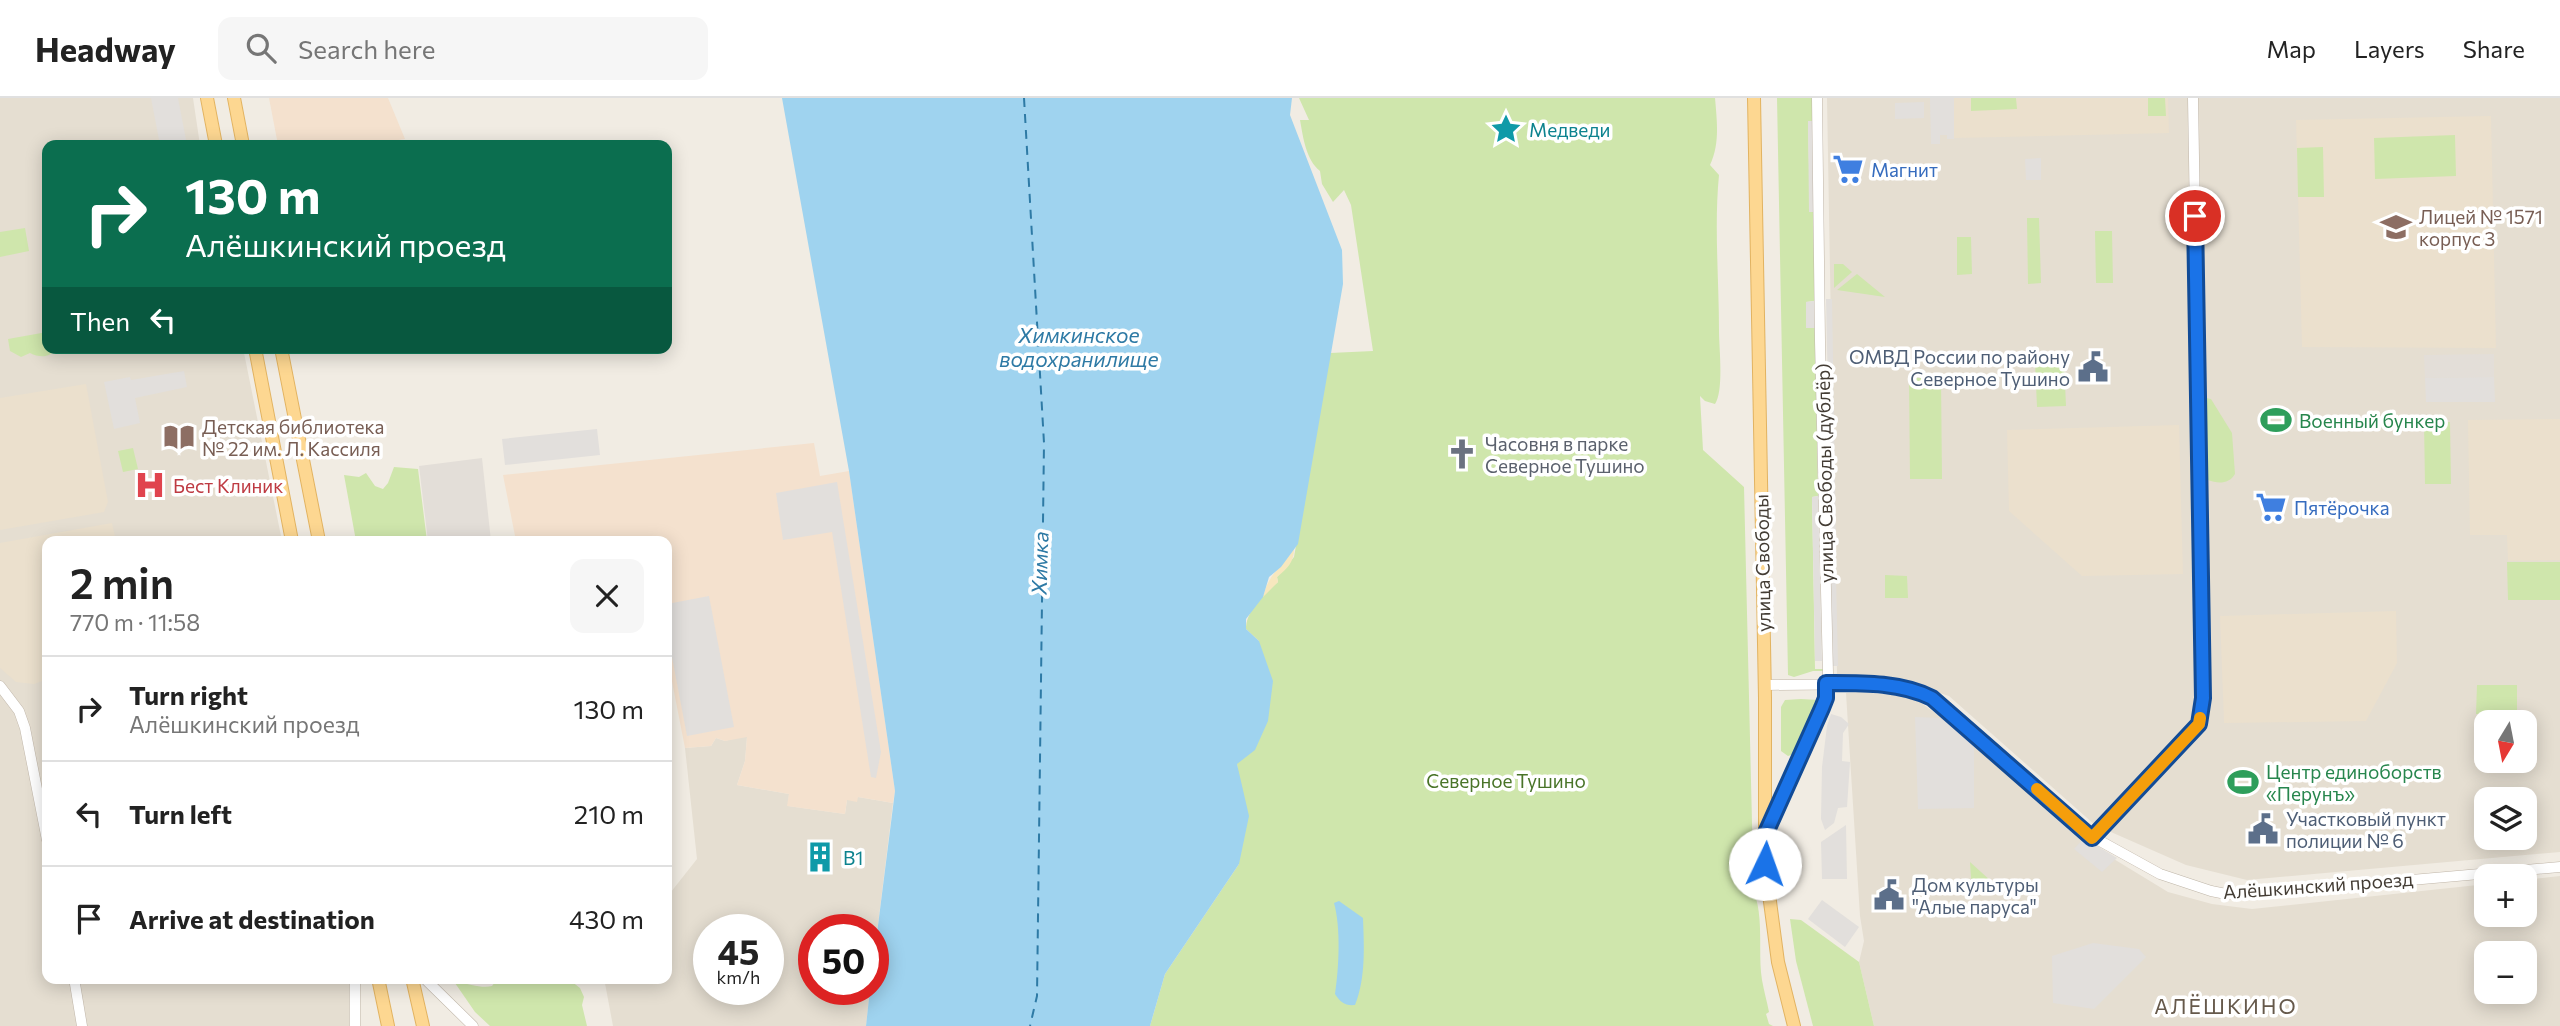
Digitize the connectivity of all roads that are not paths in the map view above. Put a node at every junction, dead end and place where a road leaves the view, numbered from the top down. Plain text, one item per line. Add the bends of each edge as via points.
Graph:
1 (207, 98) edge
2 (234, 98) edge
3 (1754, 98) edge
4 (1817, 98) edge
5 (2193, 98) edge
6 (215, 140) edge
7 (242, 140) edge
8 (256, 354) edge
9 (282, 354) edge
10 (291, 536) edge
11 (318, 536) edge
12 (1826, 683) junction
13 (1765, 685) junction
14 (0, 687) edge
15 (42, 815) edge
16 (1765, 835) junction
17 (2092, 838) junction
18 (2560, 867) edge
19 (75, 984) edge
20 (355, 984) edge
21 (378, 984) edge
22 (413, 984) edge
23 (431, 984) edge
24 (82, 1026) edge
25 (355, 1026) edge
26 (388, 1026) edge
27 (423, 1026) edge
28 (473, 1026) edge
29 (1794, 1026) edge

1 - 6 main road
2 - 7 main road
3 - 13 main road, улица Свободы
4 - 12 street, улица Свободы (дублёр)
5 - 17 street via 2203,698 2199,724
8 - 10 main road
9 - 11 main road
12 - 13 street, Алёшкинский проезд
12 - 16 street, улица Свободы (дублёр) via 1822,708
12 - 17 street, Алёшкинский проезд via 1896,687 1932,698
13 - 16 main road, улица Свободы
14 - 15 street via 19,711 25,728
16 - 29 main road, улица Свободы via 1771,916
17 - 18 street, Алёшкинский проезд via 2160,874 2226,894
19 - 24 street
20 - 25 street
21 - 26 main road
22 - 27 main road
23 - 28 street

